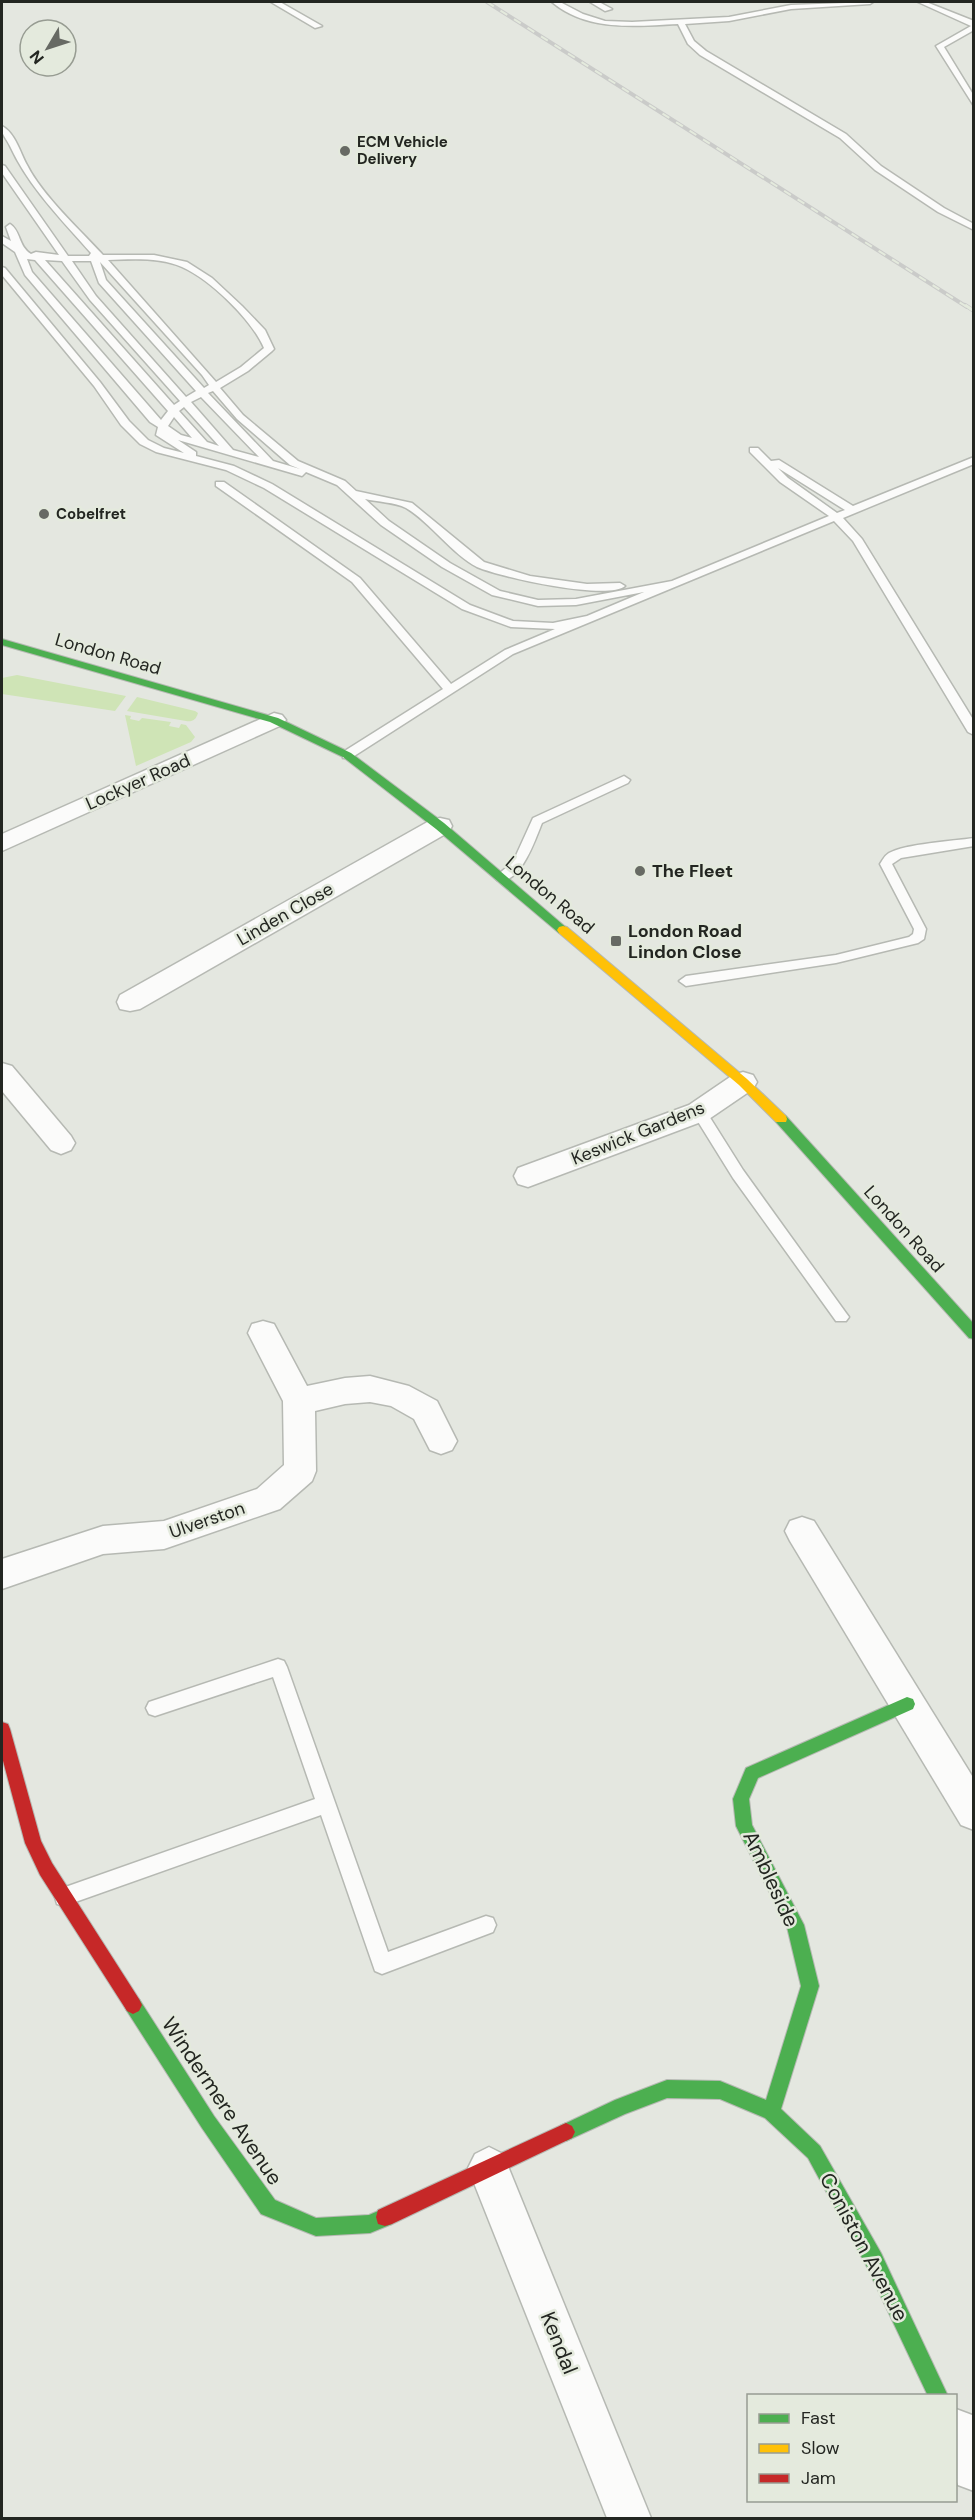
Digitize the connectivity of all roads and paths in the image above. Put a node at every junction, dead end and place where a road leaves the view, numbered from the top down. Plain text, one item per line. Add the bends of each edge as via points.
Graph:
1 (275, 2) edge
2 (296, 2) edge
3 (556, 2) edge
4 (594, 2) edge
5 (870, 2) edge
6 (921, 2) edge
7 (608, 9) dead end
8 (681, 23) junction
9 (974, 25) edge
10 (974, 104) edge
11 (2, 128) edge
12 (2, 168) edge
13 (974, 228) edge
14 (2, 239) edge
15 (20, 251) junction
16 (38, 258) junction
17 (64, 259) junction
18 (98, 259) junction
19 (2, 270) edge
20 (214, 386) junction
21 (201, 392) junction
22 (184, 402) junction
23 (172, 411) junction
24 (162, 426) junction
25 (202, 443) junction
26 (229, 451) junction
27 (974, 460) edge
28 (211, 462) junction
29 (270, 463) junction
30 (341, 483) junction
31 (220, 484) dead end
32 (353, 494) junction
33 (851, 509) junction
34 (835, 516) junction
35 (671, 584) junction
36 (588, 619) junction
37 (2, 642) edge
38 (450, 689) junction
39 (274, 720) junction
40 (974, 732) edge
41 (347, 755) junction
42 (624, 780) dead end
43 (440, 826) junction
44 (974, 842) edge
45 (2, 843) edge
46 (501, 877) junction
47 (686, 981) dead end
48 (130, 1002) dead end
49 (2, 1073) edge
50 (743, 1082) junction
51 (699, 1112) junction
52 (61, 1143) dead end
53 (528, 1176) dead end
54 (841, 1317) dead end
55 (263, 1333) dead end
56 (974, 1334) edge
57 (299, 1401) junction
58 (441, 1441) dead end
59 (802, 1531) dead end
60 (2, 1574) edge
61 (907, 1704) junction
62 (155, 1708) dead end
63 (2, 1729) edge
64 (326, 1804) junction
65 (974, 1813) edge
66 (64, 1897) junction
67 (486, 1925) dead end
68 (771, 2112) junction
69 (489, 2168) junction
70 (937, 2394) edge
71 (957, 2434) edge
72 (974, 2469) edge
73 (629, 2518) edge

1 - 2 lane via 318,26
3 - 8 lane via 580,16 605,23
4 - 7 lane
5 - 8 lane via 791,7
6 - 9 lane
8 - 13 lane via 691,42 703,53 843,136 878,168
9 - 10 lane via 940,46
11 - 18 lane via 24,168
12 - 17 lane
14 - 15 lane
15 - 16 lane
15 - 16 lane via 8,224
15 - 24 lane via 28,273
16 - 17 lane
16 - 23 lane
17 - 18 lane
17 - 22 lane
18 - 20 lane
18 - 20 lane via 154,258 184,264 208,280 262,332 269,349 254,363
18 - 21 lane via 102,281
19 - 28 lane via 97,384 124,423 144,442 160,450
20 - 21 lane
20 - 30 lane via 240,417 294,463
21 - 22 lane
21 - 29 lane
22 - 23 lane
22 - 26 lane
23 - 24 lane
23 - 25 lane
24 - 25 lane via 177,437
24 - 28 lane via 160,432 183,450
25 - 26 lane
26 - 29 lane
27 - 33 lane
28 - 36 lane via 268,486 466,607 510,624 554,626
29 - 30 lane
30 - 32 lane
31 - 38 lane via 356,580
32 - 35 lane via 408,505 480,564 529,579 587,587
32 - 35 lane via 385,524 496,593 538,603 576,602
33 - 34 lane
33 - 34 lane via 754,450 784,480
34 - 35 lane
34 - 40 lane via 857,538
35 - 36 lane
36 - 38 lane via 509,652
37 - 39 street, London Road
38 - 41 lane
39 - 41 street, London Road
39 - 45 street, Lockyer Road
41 - 43 street, London Road
42 - 46 lane via 537,821 518,864
43 - 46 street, London Road
43 - 48 street, Linden Close
44 - 47 lane via 898,854 886,864 920,929 913,940 836,959
46 - 50 street, London Road
49 - 52 street
50 - 51 street, Keswick Gardens
50 - 56 street, London Road
51 - 53 street, Keswick Gardens
51 - 54 lane via 738,1174
55 - 57 street, Ulverston
57 - 58 street via 370,1389 398,1395 426,1410
57 - 60 street, Ulverston via 300,1471 268,1499 164,1535 103,1540
59 - 61 street
61 - 65 street
61 - 68 street, Ambleside via 752,1773 741,1799 744,1826 795,1925 810,1986
62 - 64 lane via 278,1667
63 - 66 street, Windermere Avenue via 33,1843
64 - 66 lane
64 - 67 lane via 382,1964
66 - 69 street, Windermere Avenue via 208,2122 268,2207 316,2227 370,2224
68 - 69 street, Windermere Avenue via 720,2090 667,2089 621,2106
68 - 70 street, Coniston Avenue via 814,2152 874,2260
69 - 73 street, Kendal
71 - 72 street

